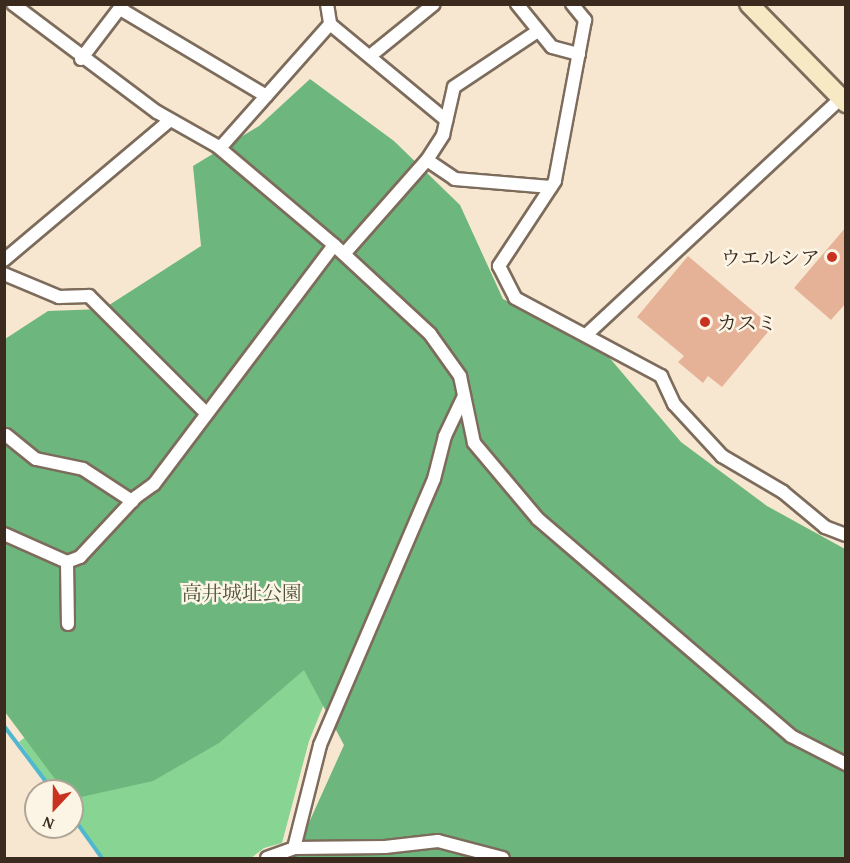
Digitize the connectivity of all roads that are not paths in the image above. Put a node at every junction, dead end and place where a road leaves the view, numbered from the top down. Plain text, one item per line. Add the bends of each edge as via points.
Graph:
1 (13, 4) edge
2 (327, 4) edge
3 (434, 4) edge
4 (517, 4) edge
5 (572, 4) edge
6 (749, 4) edge
7 (123, 7) edge
8 (330, 24) junction
9 (538, 31) junction
10 (579, 54) junction
11 (370, 57) junction
12 (81, 59) junction
13 (266, 96) junction
14 (843, 100) edge
15 (170, 120) junction
16 (446, 120) junction
17 (220, 148) junction
18 (427, 160) junction
19 (551, 187) junction
20 (334, 245) junction
21 (344, 254) junction
22 (4, 260) edge
23 (4, 274) edge
24 (586, 335) junction
25 (464, 396) junction
26 (206, 413) junction
27 (6, 435) edge
28 (132, 501) junction
29 (4, 534) edge
30 (846, 535) edge
31 (67, 562) junction
32 (69, 624) dead end
33 (846, 764) edge
34 (294, 848) junction
35 (267, 858) edge
36 (503, 858) edge

1 - 12 street
2 - 8 street
3 - 11 street
4 - 9 street
5 - 10 street via 585,20
6 - 14 main road
7 - 12 street
7 - 13 street
8 - 11 street
8 - 13 street
9 - 10 street via 552,47
9 - 16 street via 454,87
10 - 19 street
11 - 16 street
12 - 15 street
13 - 17 street
14 - 24 street
15 - 17 street
15 - 22 street
16 - 18 street via 443,135
17 - 20 street
18 - 19 street via 455,179
18 - 21 street
19 - 24 street via 500,266 515,298
20 - 21 street
20 - 26 street
21 - 25 street via 430,334 460,376
23 - 26 street via 59,297 89,296
24 - 30 street via 661,376 674,404 722,456 783,492 825,526
25 - 33 street via 474,443 538,519 791,735
25 - 34 street via 445,436 434,479 320,745
26 - 28 street via 154,484
27 - 28 street via 36,459 83,469
28 - 31 street via 80,557
29 - 31 street
31 - 32 street
34 - 35 street
34 - 36 street via 385,847 438,841

